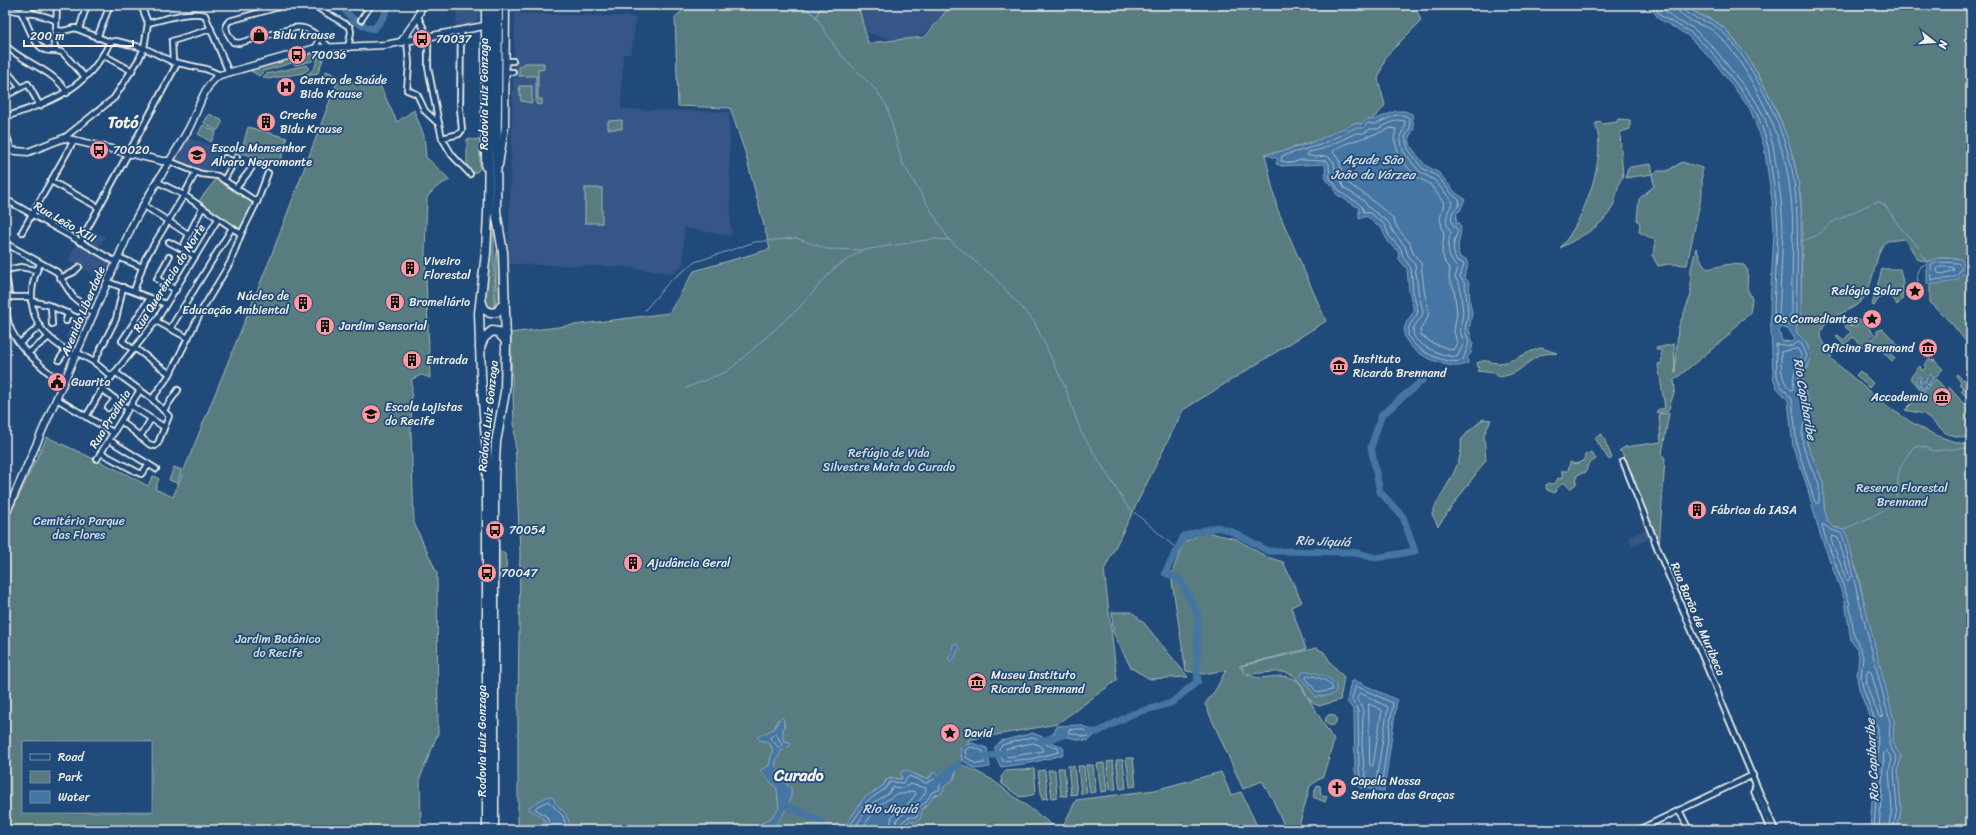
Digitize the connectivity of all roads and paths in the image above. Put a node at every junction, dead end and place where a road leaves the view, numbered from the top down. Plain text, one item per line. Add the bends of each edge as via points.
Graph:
1 (36, 5) edge
2 (57, 5) edge
3 (87, 5) edge
4 (110, 5) edge
5 (141, 5) edge
6 (286, 5) edge
7 (313, 5) edge
8 (371, 5) edge
9 (422, 5) edge
10 (485, 5) edge
11 (491, 5) edge
12 (498, 5) edge
13 (506, 5) edge
14 (5, 8) edge
15 (21, 12) junction
16 (418, 17) junction
17 (361, 20) dead end
18 (56, 21) junction
19 (148, 23) junction
20 (484, 26) junction
21 (79, 29) junction
22 (211, 29) junction
23 (56, 30) junction
24 (461, 31) junction
25 (319, 37) junction
26 (428, 37) junction
27 (97, 38) junction
28 (404, 41) junction
29 (110, 42) junction
30 (5, 45) edge
31 (144, 48) junction
32 (316, 48) junction
33 (329, 48) junction
34 (348, 48) junction
35 (56, 50) junction
36 (103, 55) junction
37 (505, 61) junction
38 (513, 61) dead end
39 (175, 63) junction
40 (5, 69) edge
41 (132, 71) junction
42 (505, 72) junction
43 (513, 72) dead end
44 (229, 73) junction
45 (220, 75) junction
46 (85, 77) junction
47 (20, 87) junction
48 (67, 93) junction
49 (5, 96) edge
50 (40, 106) junction
51 (5, 117) edge
52 (439, 124) junction
53 (5, 131) edge
54 (64, 138) junction
55 (442, 138) junction
56 (74, 140) junction
57 (8, 151) edge
58 (129, 154) junction
59 (237, 157) dead end
60 (225, 158) dead end
61 (169, 161) junction
62 (234, 162) junction
63 (251, 169) dead end
64 (196, 172) junction
65 (268, 173) dead end
66 (470, 174) dead end
67 (496, 176) junction
68 (156, 180) junction
69 (224, 180) junction
70 (51, 181) junction
71 (236, 188) junction
72 (184, 195) junction
73 (5, 199) edge
74 (257, 202) junction
75 (143, 205) junction
76 (98, 207) junction
77 (202, 208) junction
78 (488, 213) junction
79 (32, 215) junction
80 (218, 219) junction
81 (167, 222) junction
82 (232, 228) junction
83 (22, 232) dead end
84 (188, 234) junction
85 (240, 234) junction
86 (80, 242) junction
87 (169, 242) dead end
88 (5, 243) edge
89 (182, 249) junction
90 (195, 256) junction
91 (169, 257) dead end
92 (117, 260) junction
93 (40, 264) junction
94 (79, 267) dead end
95 (142, 267) junction
96 (5, 270) edge
97 (36, 270) junction
98 (5, 276) edge
99 (60, 278) junction
100 (108, 282) junction
101 (123, 287) junction
102 (176, 290) junction
103 (134, 291) junction
104 (480, 295) junction
105 (10, 297) junction
106 (150, 298) junction
107 (505, 298) junction
108 (31, 299) junction
109 (166, 304) junction
110 (51, 306) junction
111 (85, 309) junction
112 (68, 314) junction
113 (94, 314) junction
114 (80, 319) junction
115 (66, 321) dead end
116 (156, 321) junction
117 (52, 324) dead end
118 (40, 326) junction
119 (170, 329) junction
120 (72, 337) dead end
121 (49, 338) junction
122 (188, 338) junction
123 (506, 341) junction
124 (20, 343) junction
125 (480, 347) junction
126 (135, 349) junction
127 (66, 350) junction
128 (28, 353) junction
129 (77, 354) junction
130 (60, 360) dead end
131 (94, 362) junction
132 (115, 372) junction
133 (170, 374) junction
134 (112, 377) junction
135 (63, 385) junction
136 (102, 389) junction
137 (140, 390) junction
138 (178, 390) dead end
139 (57, 399) junction
140 (115, 399) junction
141 (152, 399) junction
142 (129, 407) junction
143 (108, 408) dead end
144 (164, 410) junction
145 (86, 417) junction
146 (151, 419) junction
147 (121, 421) junction
148 (164, 427) junction
149 (114, 433) junction
150 (140, 436) junction
151 (109, 440) junction
152 (100, 453) junction
153 (97, 459) dead end
154 (1623, 461) dead end
155 (149, 465) junction
156 (156, 469) dead end
157 (5, 516) edge
158 (1753, 775) junction
159 (1756, 784) junction
160 (1679, 810) junction
161 (487, 830) edge
162 (494, 830) edge
163 (1638, 830) edge
164 (1689, 830) edge
165 (1770, 830) edge
166 (1775, 830) edge

1 - 15 street
2 - 18 street
3 - 21 street
4 - 27 street
5 - 19 street
6 - 25 street via 227,22 227,32 235,43 299,27 309,29
7 - 34 street via 350,27
8 - 17 street
9 - 16 main road
10 - 20 main road
11 - 78 highway, Rodovia Luiz Gonzaga
12 - 67 highway, Rodovia Luiz Gonzaga
13 - 37 main road
14 - 15 street
15 - 18 street via 50,17
15 - 35 street via 38,45 48,51
16 - 26 street
16 - 28 main road
18 - 23 street
19 - 22 street via 176,16 205,15
19 - 31 street
20 - 24 main road
20 - 78 main road
21 - 23 street
21 - 27 street
22 - 39 street via 172,41
22 - 44 street
23 - 35 street via 53,40
24 - 26 main road
24 - 55 street via 462,132
25 - 32 street
25 - 33 street
26 - 28 main road
26 - 52 street via 428,67
27 - 29 street
28 - 34 main road
28 - 52 street via 409,64 407,90 417,94 425,111
29 - 31 street via 114,40
29 - 36 street
30 - 48 street via 24,60 58,80
31 - 39 street
31 - 41 street
32 - 33 main road
32 - 44 main road
33 - 34 main road
35 - 46 street via 63,53
36 - 41 street
36 - 46 street
37 - 38 street
37 - 42 main road
39 - 45 street via 206,69
39 - 58 street
40 - 47 street
41 - 54 street via 114,98
42 - 43 street
42 - 67 main road via 504,139
44 - 45 main road
45 - 61 main road, Avenida Liberdade via 207,89 188,131
46 - 48 street
47 - 49 street
47 - 50 street via 29,85
48 - 50 street
50 - 51 street
52 - 55 street
53 - 57 street
54 - 56 main road
54 - 57 main road via 37,150
55 - 66 street via 452,155
56 - 58 main road
56 - 70 street
58 - 61 main road
58 - 76 street
59 - 62 street
60 - 62 street
61 - 64 street
61 - 68 main road, Avenida Liberdade
62 - 69 street
63 - 71 street
64 - 69 street via 218,176
64 - 72 street
65 - 74 street
67 - 107 highway, Rodovia Luiz Gonzaga via 496,212 503,252
68 - 72 street
68 - 75 main road, Avenida Liberdade
69 - 71 street
70 - 76 street
70 - 79 street
71 - 74 street
72 - 77 street
72 - 81 street
73 - 79 street, Rua Leão XIII
74 - 85 street
75 - 81 street
75 - 92 main road, Avenida Liberdade
76 - 86 street
77 - 80 street
77 - 84 street
78 - 104 highway, Rodovia Luiz Gonzaga
79 - 83 street
79 - 86 street, Rua Leão XIII
80 - 82 street
80 - 90 street, Rua Querência do Norte
81 - 84 street
81 - 95 street
82 - 85 street
82 - 119 street
84 - 89 street
85 - 122 street via 230,263
86 - 92 street, Rua Leão XIII
87 - 89 street
88 - 93 street
89 - 90 street
90 - 102 street, Rua Querência do Norte
91 - 102 street via 157,279
92 - 95 street, Rua Leão XIII
92 - 100 main road, Avenida Liberdade
93 - 97 street
93 - 99 street via 50,267
94 - 99 street
95 - 103 street
96 - 97 street via 21,267
97 - 108 street
98 - 105 street
99 - 111 street via 72,297
100 - 101 street
100 - 113 main road, Avenida Liberdade
101 - 103 street
101 - 131 street via 116,319
102 - 109 street, Rua Querência do Norte
103 - 106 street
104 - 107 highway via 484,309 490,313 497,312 504,304
104 - 125 highway, Rodovia Luiz Gonzaga
105 - 108 street
105 - 124 street via 7,315 14,337
106 - 109 street
106 - 126 street via 123,338 122,342
107 - 123 highway, Rodovia Luiz Gonzaga
108 - 110 street
108 - 118 street via 34,316
109 - 116 street, Rua Querência do Norte
110 - 112 street
110 - 117 street
111 - 113 street
111 - 114 street
112 - 114 street
112 - 115 street
113 - 129 main road, Avenida Liberdade
114 - 120 street
116 - 119 street
116 - 126 street, Rua Querência do Norte
118 - 121 street
118 - 124 street
119 - 122 street
121 - 127 street
121 - 128 street
122 - 133 street
123 - 125 highway via 498,332 492,331 484,338
123 - 162 highway, Rodovia Luiz Gonzaga via 505,392 496,442 494,479
124 - 128 street
125 - 161 highway, Rodovia Luiz Gonzaga via 487,453
126 - 132 street, Rua Querência do Norte
126 - 133 street
127 - 129 street
127 - 130 street
128 - 135 street
129 - 131 street
129 - 135 main road, Avenida Liberdade
131 - 134 street
132 - 134 street, Rua Querência do Norte
132 - 137 street
133 - 141 street
134 - 136 street, Rua Querência do Norte
135 - 139 main road, Avenida Liberdade
136 - 140 street
136 - 145 street, Rua Querência do Norte
137 - 141 street
137 - 142 street, Rua Pradinia
138 - 144 street
139 - 145 street
139 - 157 main road, Avenida Liberdade
140 - 142 street
140 - 143 street
141 - 144 street
142 - 146 street
142 - 147 street, Rua Pradinia
144 - 148 street via 169,416
145 - 149 street
146 - 148 street
146 - 150 street
147 - 149 street, Rua Pradinia
147 - 150 street
148 - 150 street via 157,445 153,446
149 - 151 street, Rua Pradinia
151 - 152 street, Rua Pradinia
151 - 155 street
152 - 153 street, Rua Pradinia
152 - 155 street via 138,474 142,474
154 - 158 street, Rua Barão de Muribeca
155 - 156 street
158 - 159 street, Rua Barão de Muribeca
158 - 160 street
159 - 165 street, Rua Barão de Muribeca via 1754,791
159 - 166 street, Rua Barão de Muribeca
160 - 163 street
160 - 164 street

